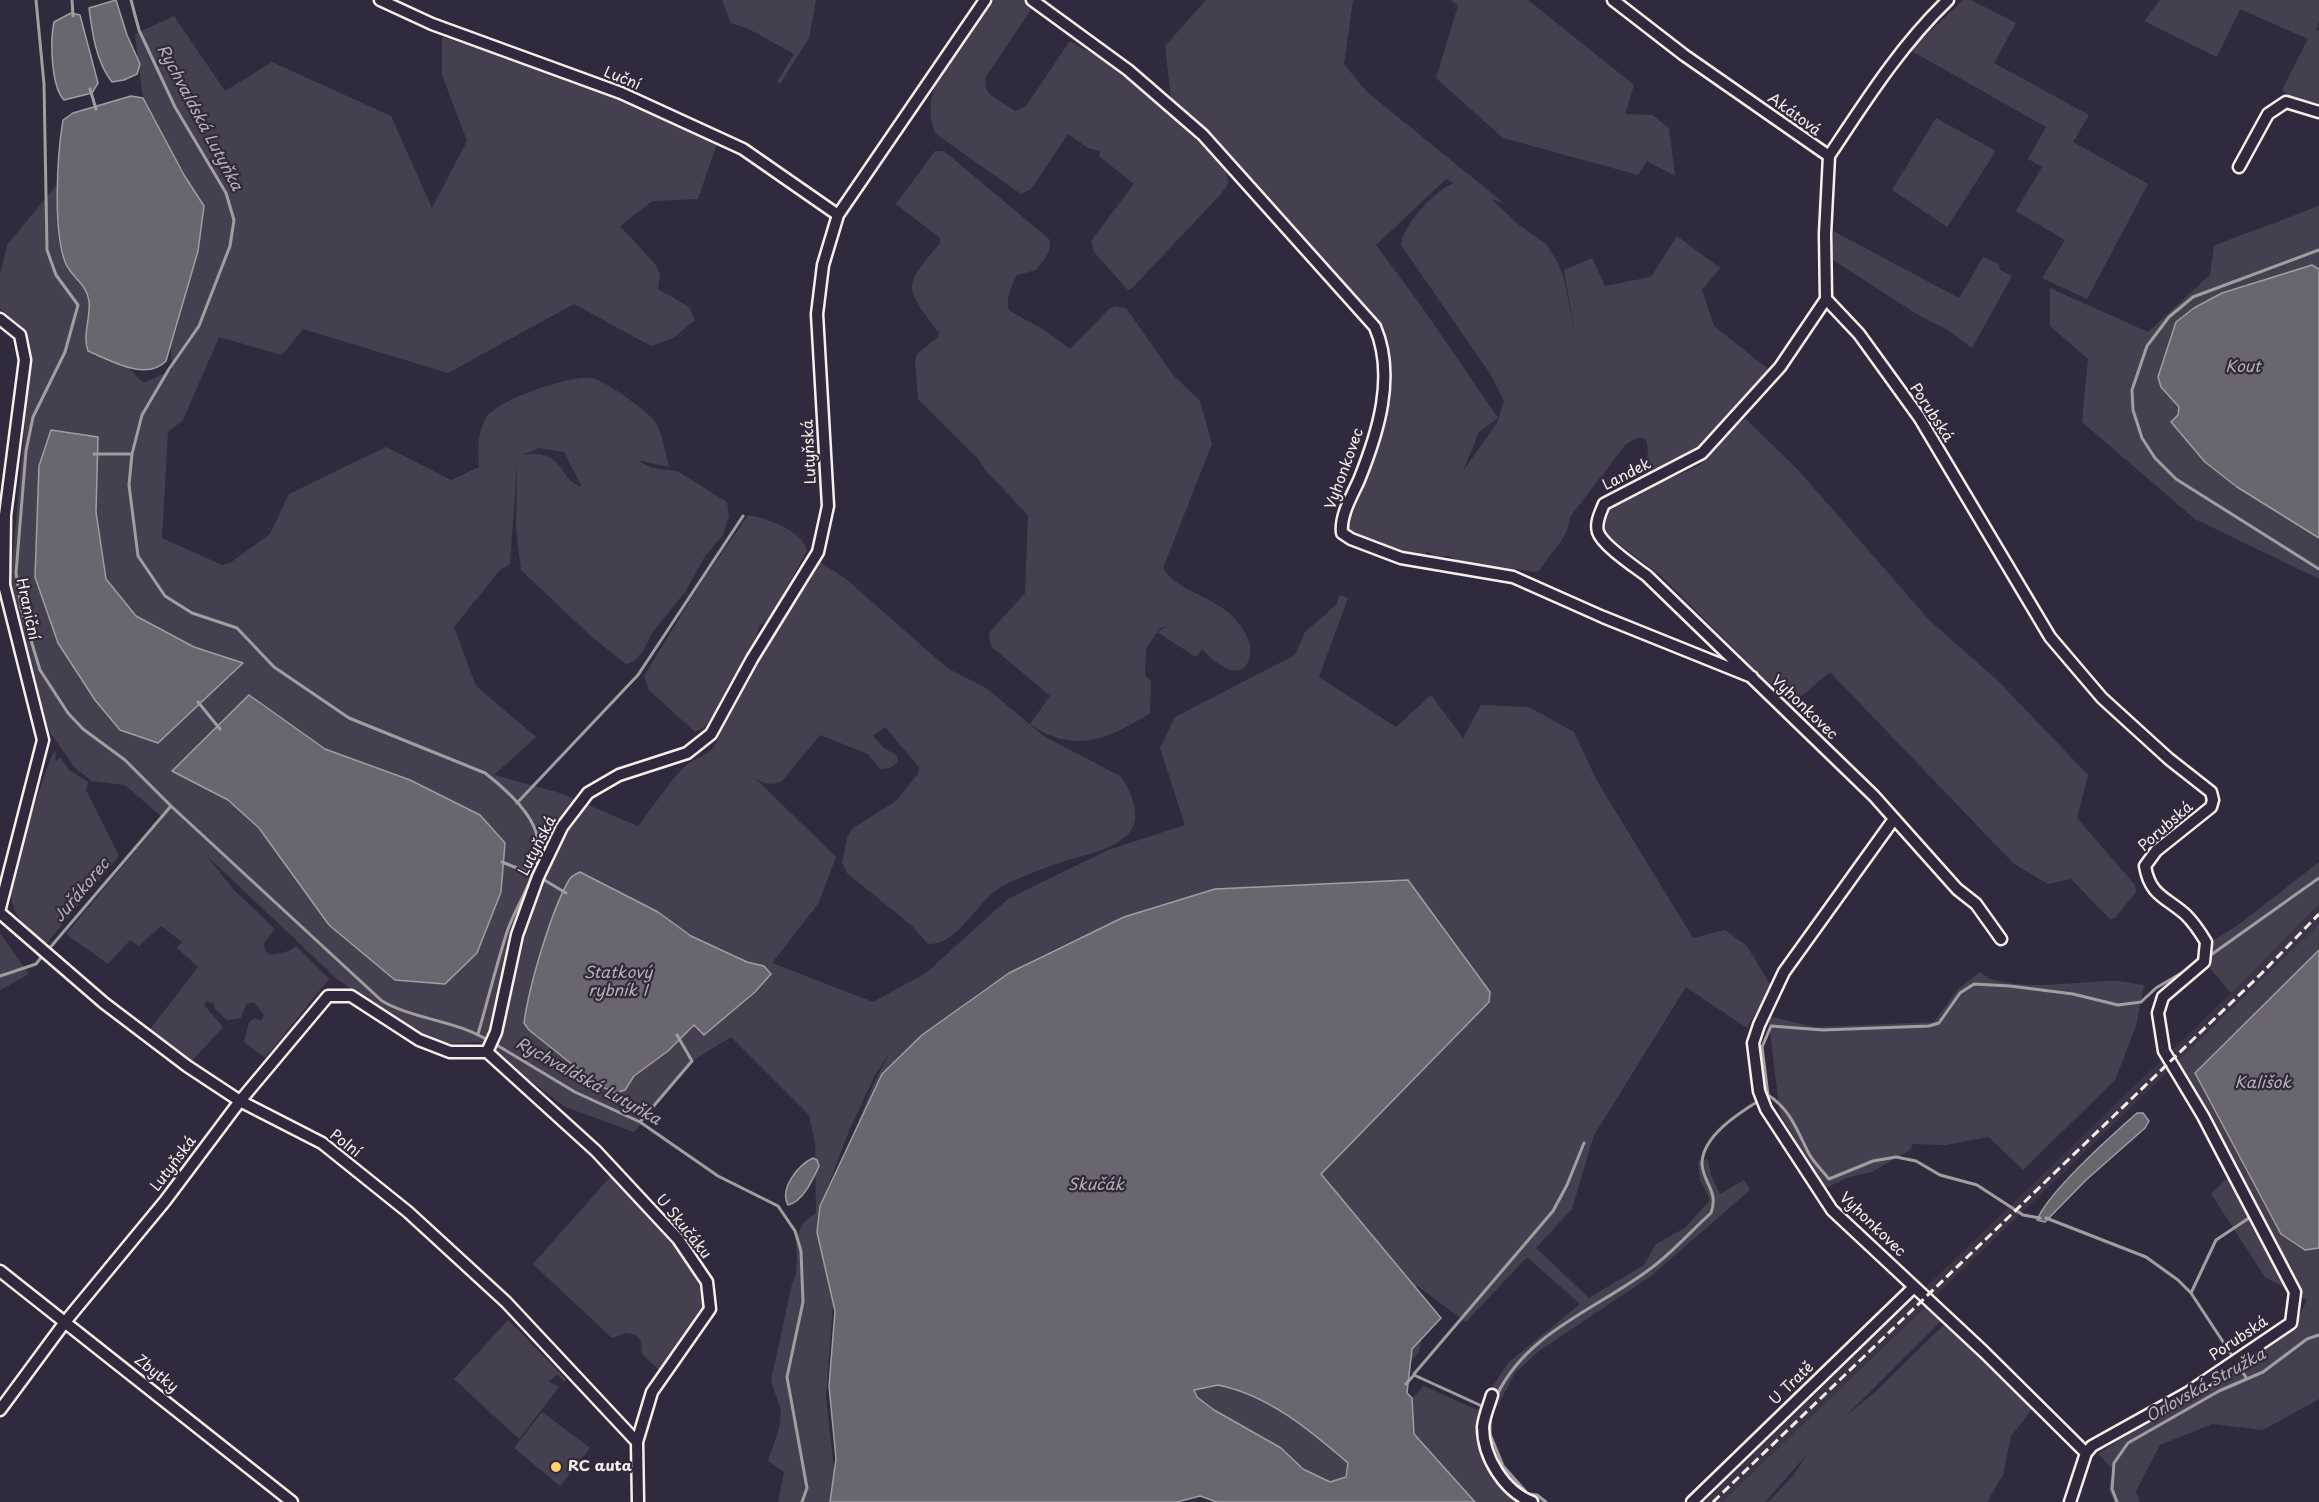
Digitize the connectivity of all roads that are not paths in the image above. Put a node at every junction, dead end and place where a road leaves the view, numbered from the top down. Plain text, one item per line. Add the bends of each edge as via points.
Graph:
1 (380, 0) edge
2 (985, 0) edge
3 (1032, 0) edge
4 (1613, 0) edge
5 (1948, 0) edge
6 (2319, 112) edge
7 (1828, 156) junction
8 (2239, 167) dead end
9 (838, 215) junction
10 (1826, 299) junction
11 (0, 319) edge
12 (1752, 677) junction
13 (1894, 819) junction
14 (0, 908) edge
15 (0, 913) edge
16 (2001, 939) dead end
17 (487, 1052) junction
18 (240, 1101) junction
19 (0, 1271) edge
20 (1914, 1287) junction
21 (65, 1322) junction
22 (1491, 1399) dead end
23 (0, 1410) edge
24 (637, 1442) junction
25 (2086, 1453) junction
26 (292, 1502) edge
27 (638, 1502) edge
28 (1532, 1502) edge
29 (1692, 1502) edge
30 (2070, 1502) edge

1 - 9 street, Luční via 432,24 621,93 733,145
2 - 9 street, Lutyňská
3 - 12 street, Vyhonkovec via 1128,70 1203,135 1375,327 1384,348 1385,381 1373,446 1343,519 1342,533 1401,558 1513,577
4 - 7 street, Akátová
5 - 7 street, Akátová via 1913,37
6 - 8 street via 2286,102 2268,114
7 - 10 street
9 - 17 street, Lutyňská via 823,265 817,314 828,506 818,552 711,734 687,753 619,775 588,793 562,827 517,935 496,1032
10 - 12 street, Landek via 1780,367 1702,453 1616,495 1604,504 1598,519 1598,532 1607,544 1647,576
10 - 25 street, Porubská via 1859,334 1919,417 2050,637 2102,699 2211,792 2213,800 2211,807 2156,851 2145,866 2147,882 2164,900 2186,914 2206,942 2205,959 2163,996 2158,1013 2161,1035 2164,1052 2203,1116 2295,1292 2291,1323 2189,1392
11 - 14 street, Hraniční via 20,335 25,360 5,515 4,585 43,740
12 - 13 street, Vyhonkovec
13 - 16 street, Vyhonkovec via 1976,904
13 - 20 street, Vyhonkovec via 1784,972 1754,1043 1759,1093 1832,1210
15 - 18 street, Polní via 104,1003
17 - 18 street, Lutyňská via 450,1052 419,1040 351,996 328,996
17 - 24 street, U Skučáku via 596,1151 678,1239 707,1282 710,1309 652,1392
18 - 21 street, Lutyňská via 165,1201
18 - 24 street, Polní via 322,1143 408,1212 506,1302
19 - 21 street, Zbytky
20 - 25 street, Vyhonkovec
20 - 29 street, U Tratě
21 - 23 street, Lutyňská
21 - 26 street, Zbytky
22 - 28 street via 1483,1426 1486,1443 1497,1469 1513,1491
24 - 27 street, U Skučáku
25 - 30 street

